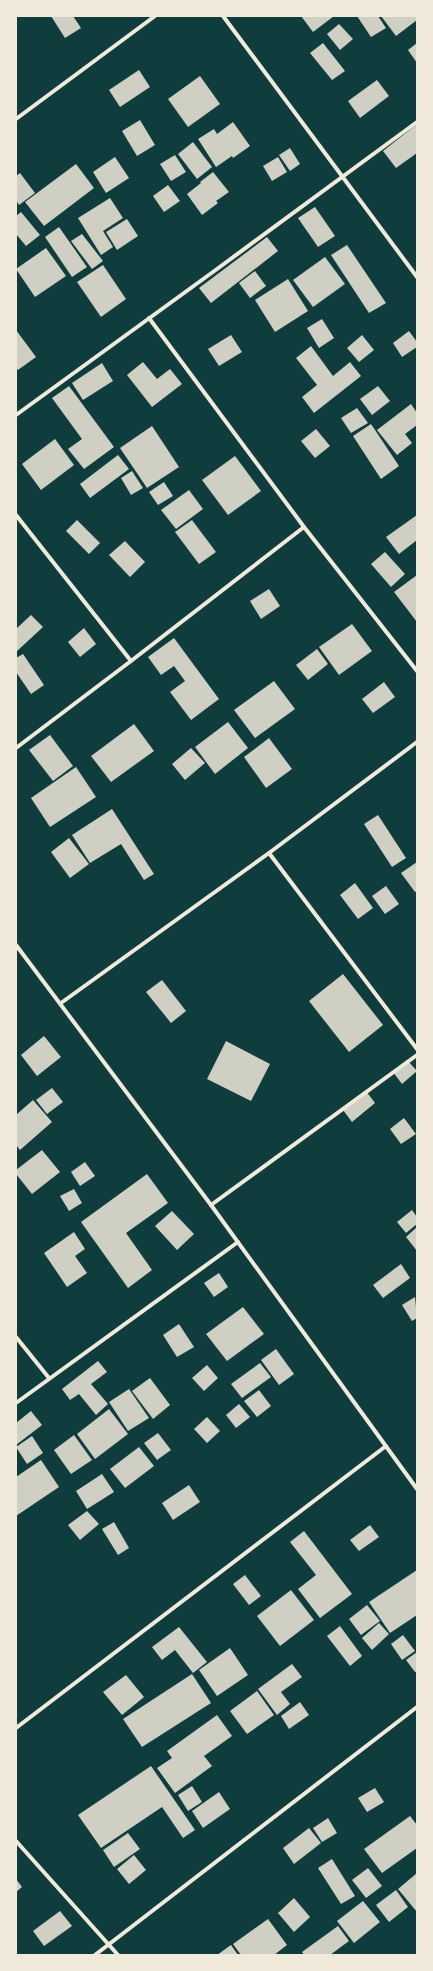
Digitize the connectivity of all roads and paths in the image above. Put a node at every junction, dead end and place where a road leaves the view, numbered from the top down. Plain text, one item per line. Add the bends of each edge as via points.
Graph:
1 (155, 16) edge
2 (223, 16) edge
3 (16, 119) edge
4 (417, 122) edge
5 (343, 177) junction
6 (417, 277) edge
7 (150, 318) junction
8 (16, 414) edge
9 (16, 515) edge
10 (304, 527) junction
11 (131, 661) junction
12 (417, 671) edge
13 (417, 742) edge
14 (16, 748) edge
15 (269, 853) junction
16 (16, 947) edge
17 (61, 1003) junction
18 (417, 1049) edge
19 (417, 1055) edge
20 (211, 1205) junction
21 (238, 1242) junction
22 (16, 1337) edge
23 (49, 1378) junction
24 (16, 1403) edge
25 (386, 1446) junction
26 (417, 1489) edge
27 (417, 1707) edge
28 (16, 1728) edge
29 (16, 1841) edge
30 (110, 1943) junction
31 (95, 1955) edge
32 (118, 1955) edge

1 - 3 street
2 - 5 street
4 - 5 street
5 - 6 street
5 - 7 street
7 - 8 street
7 - 10 street
9 - 11 street
10 - 11 street
10 - 12 street
11 - 14 street
13 - 15 street
15 - 17 street
15 - 18 street
16 - 17 street
17 - 20 street
19 - 20 street
20 - 21 street
21 - 23 street
21 - 25 street
22 - 23 street
23 - 24 street
25 - 26 street
25 - 28 street
27 - 30 street
29 - 30 street
30 - 31 street
30 - 32 street

